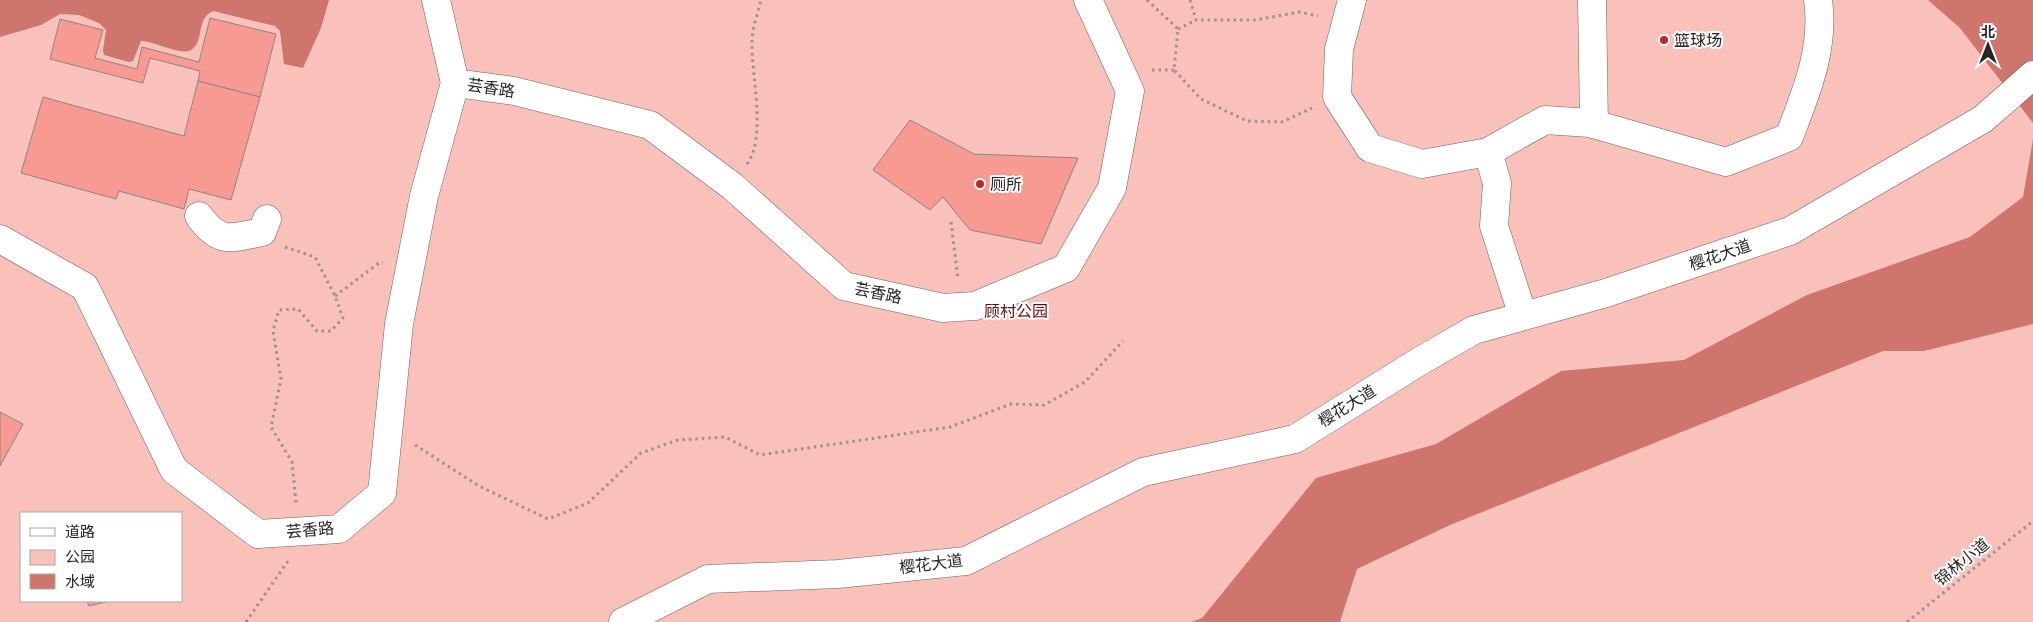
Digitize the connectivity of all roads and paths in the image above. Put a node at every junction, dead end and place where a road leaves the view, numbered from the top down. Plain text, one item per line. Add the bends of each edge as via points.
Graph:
1 (436, 0) edge
2 (760, 0) edge
3 (1088, 0) edge
4 (1147, 0) edge
5 (1190, 0) edge
6 (1592, 0) edge
7 (1818, 0) edge
8 (1349, 11) edge
9 (1196, 20) junction
10 (1178, 29) junction
11 (2033, 74) edge
12 (455, 82) junction
13 (1336, 97) junction
14 (1594, 124) junction
15 (1488, 152) junction
16 (732, 186) junction
17 (199, 216) dead end
18 (951, 222) dead end
19 (264, 225) joint
20 (0, 239) edge
21 (411, 260) junction
22 (335, 296) junction
23 (943, 308) junction
24 (1523, 316) junction
25 (1124, 341) dead end
26 (388, 440) junction
27 (2033, 521) edge
28 (288, 532) junction
29 (246, 622) edge
30 (623, 622) edge
31 (1906, 622) edge

1 - 12 street
2 - 16 path via 752,41 757,108 753,156
3 - 23 street, 芸香路 via 1130,91 1112,188 1066,268 975,306
4 - 10 path
5 - 9 path
6 - 14 street
7 - 14 street via 1821,22 1810,81 1789,137 1726,162
8 - 9 path via 1300,12 1255,20
8 - 13 street via 1339,49
9 - 10 path
10 - 13 path via 1174,70 1201,99 1247,120 1282,122
11 - 24 street, 樱花大道 via 1983,119 1790,231 1606,293
12 - 16 street, 芸香路 via 514,91 650,125
12 - 21 street, 芸香路 via 424,196
13 - 15 street via 1370,148 1422,164
14 - 15 street via 1545,120
15 - 24 street via 1497,183 1494,226
16 - 23 street, 芸香路 via 844,286
17 - 19 street via 211,232 229,238
18 - 23 path via 958,281
19 - 22 path via 289,250 316,257
20 - 28 street, 芸香路 via 86,288 174,470 258,534
21 - 22 path via 380,263
21 - 26 street, 芸香路 via 399,324
22 - 28 path via 343,318 331,331 317,331 298,309 279,310 273,331 281,379 271,427 292,462 297,499
24 - 30 street, 樱花大道 via 1474,330 1295,438 1143,472 966,561 838,574 708,578
25 - 26 path via 1085,382 1044,405 1011,404 950,427 760,455 725,437 678,440 641,453 588,504 548,519 478,486 411,442
26 - 28 street, 芸香路 via 382,493 339,529
27 - 31 path, 锦林小道
28 - 29 path via 288,563

